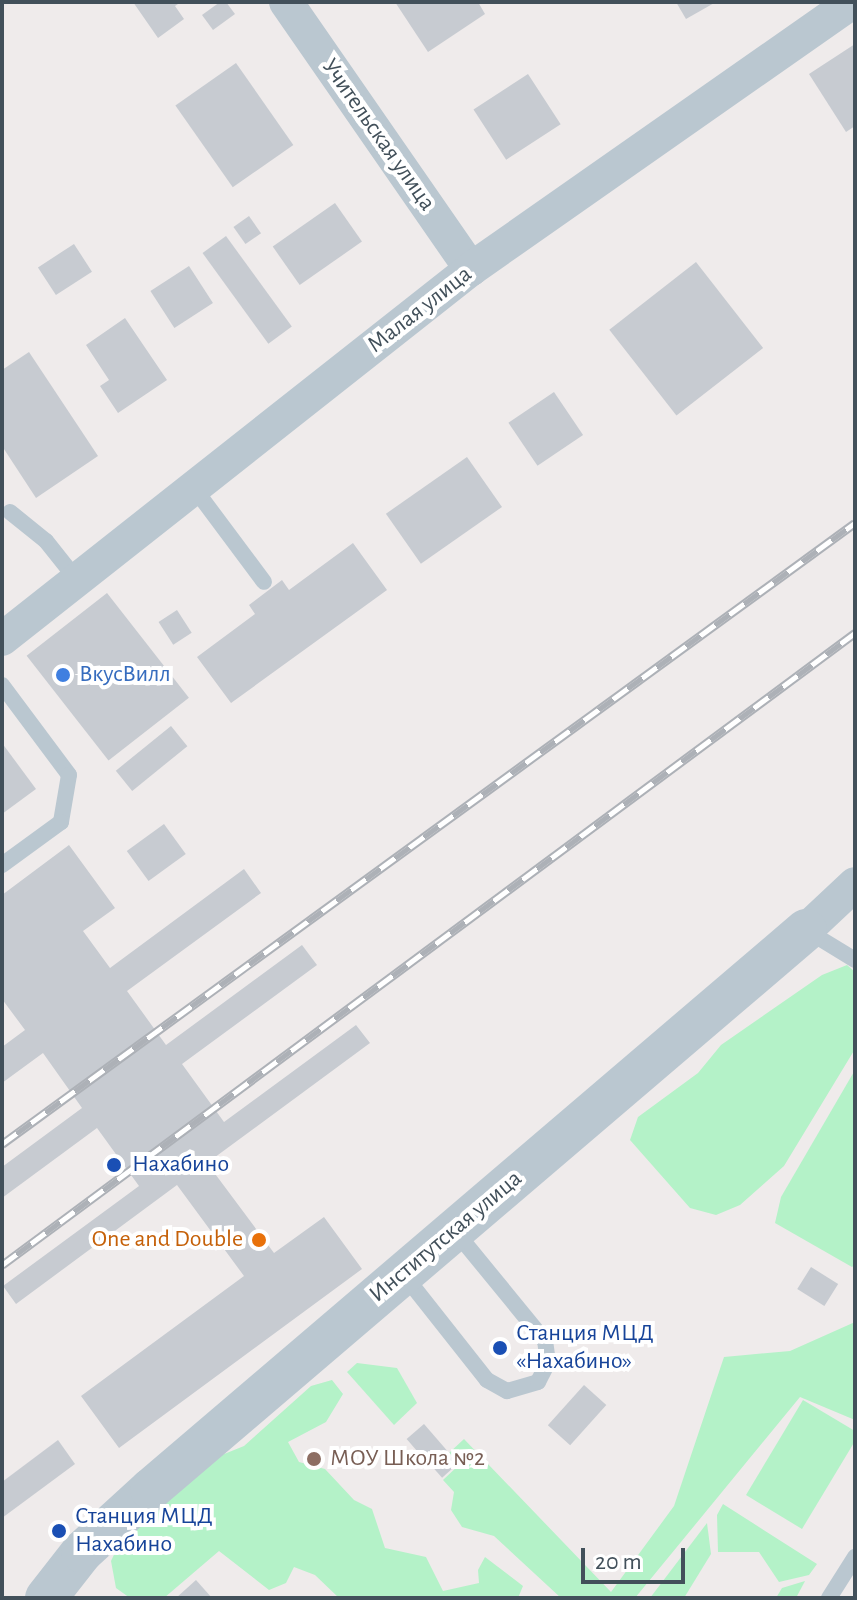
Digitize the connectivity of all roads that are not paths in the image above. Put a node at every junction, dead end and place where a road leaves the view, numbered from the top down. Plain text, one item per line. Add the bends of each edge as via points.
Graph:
1 (286, 2) edge
2 (853, 2) edge
3 (471, 269) junction
4 (194, 488) junction
5 (10, 512) dead end
6 (77, 580) junction
7 (264, 582) dead end
8 (2, 639) edge
9 (4, 692) edge
10 (2, 865) edge
11 (855, 884) edge
12 (806, 930) junction
13 (855, 960) edge
14 (454, 1230) junction
15 (403, 1273) junction
16 (855, 1557) edge
17 (46, 1598) edge
18 (829, 1598) edge

1 - 3 street, Учительская улица
2 - 3 street, Малая улица
3 - 4 street, Малая улица
4 - 6 street, Малая улица
4 - 7 lane
5 - 6 lane via 46,541
6 - 8 street, Малая улица
9 - 10 lane via 69,775 61,822
11 - 12 street, Институтская улица
12 - 13 lane
12 - 14 street, Институтская улица
14 - 15 street, Институтская улица
14 - 15 lane via 545,1341 548,1362 538,1382 507,1391 487,1380
15 - 17 street, Институтская улица via 112,1523
16 - 18 lane

